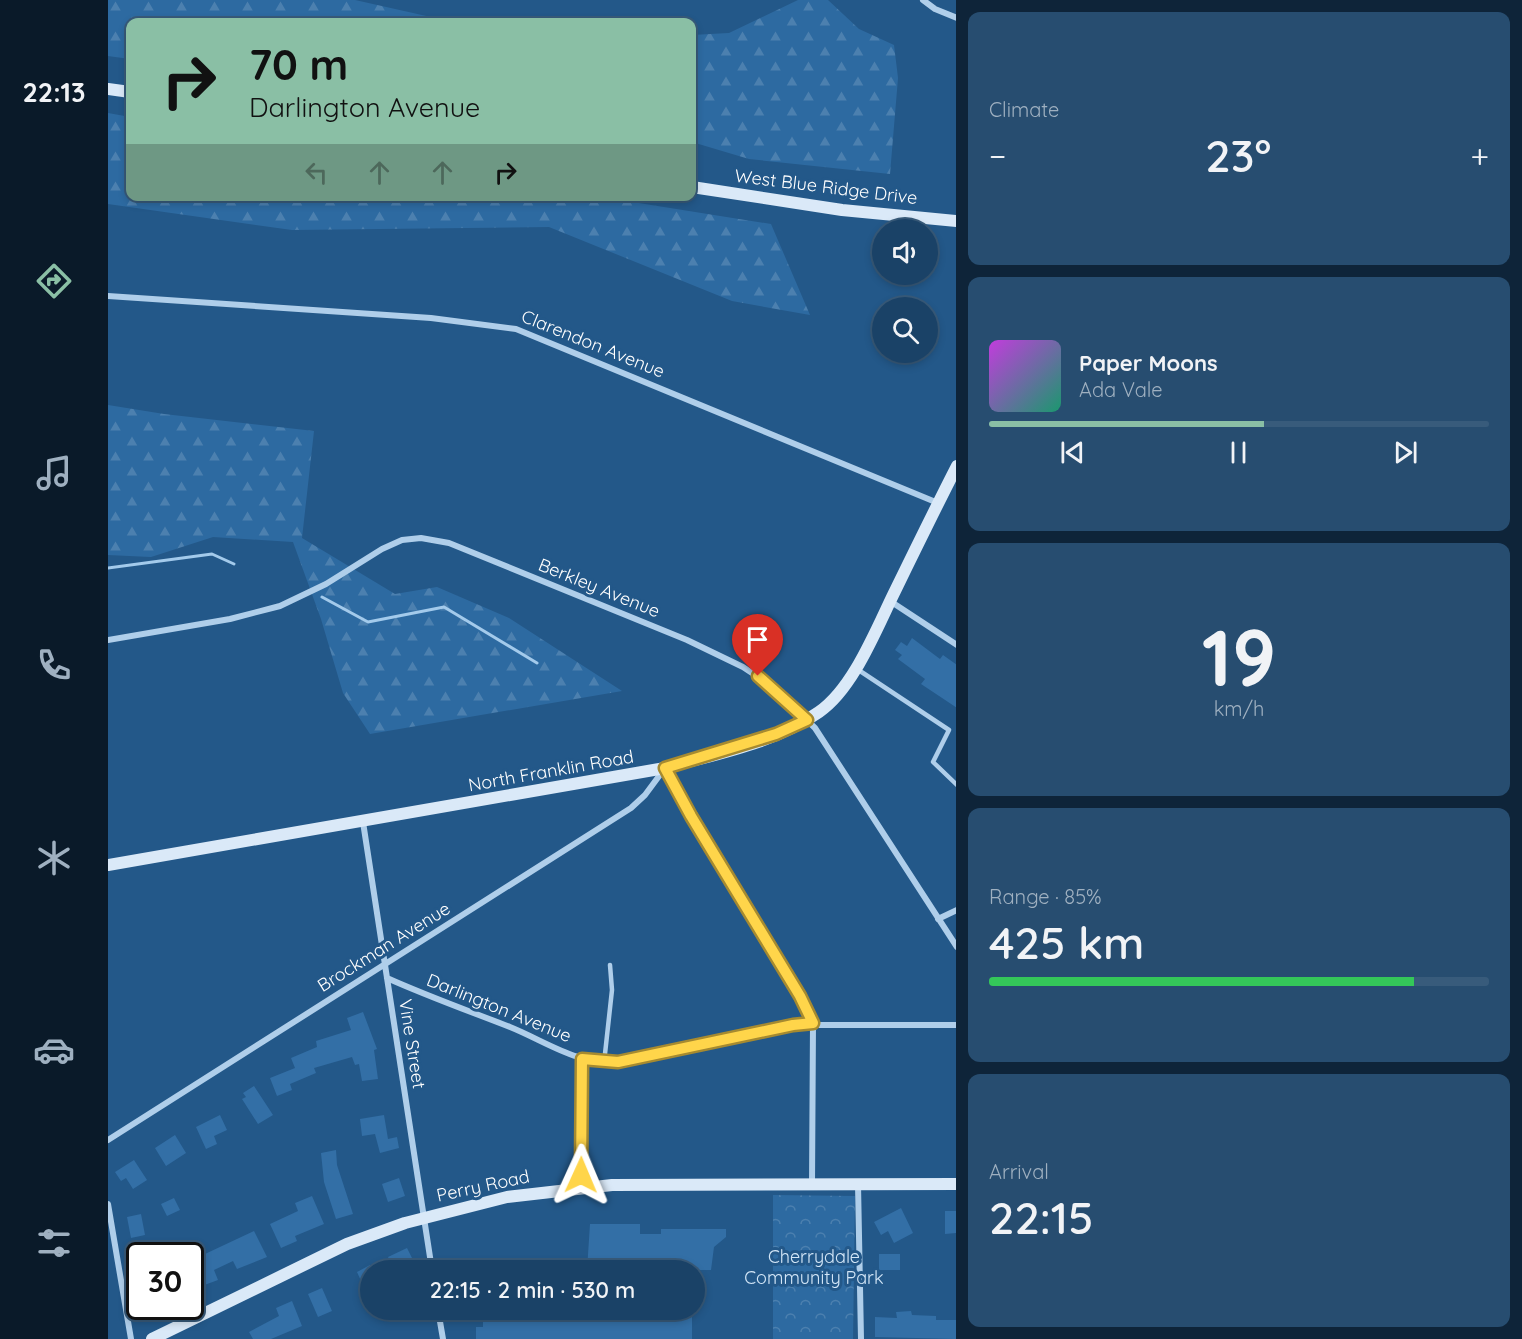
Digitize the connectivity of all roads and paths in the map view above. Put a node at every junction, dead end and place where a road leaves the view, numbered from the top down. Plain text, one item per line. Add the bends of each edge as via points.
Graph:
1 (923, 0) edge
2 (956, 18) edge
3 (108, 89) edge
4 (126, 91) edge
5 (696, 188) edge
6 (956, 221) edge
7 (108, 296) edge
8 (956, 468) edge
9 (938, 503) junction
10 (890, 601) junction
11 (108, 640) edge
12 (956, 644) edge
13 (855, 668) junction
14 (807, 720) junction
15 (665, 768) junction
16 (956, 784) edge
17 (363, 822) junction
18 (108, 865) edge
19 (956, 910) edge
20 (938, 919) junction
21 (956, 946) edge
22 (386, 964) junction
23 (609, 964) dead end
24 (387, 978) junction
25 (813, 1023) junction
26 (956, 1026) edge
27 (582, 1059) junction
28 (604, 1063) junction
29 (108, 1140) edge
30 (858, 1183) junction
31 (812, 1184) junction
32 (956, 1184) edge
33 (581, 1188) junction
34 (108, 1204) edge
35 (423, 1218) junction
36 (430, 1260) edge
37 (440, 1320) edge
38 (131, 1339) edge
39 (152, 1339) edge
40 (443, 1339) edge
41 (861, 1339) edge

1 - 2 street
3 - 4 street
5 - 6 street, West Blue Ridge Drive via 842,210
7 - 9 street, Clarendon Avenue via 431,318 516,328
8 - 9 street, North Franklin Road
9 - 10 street, North Franklin Road
10 - 12 street
10 - 13 street, North Franklin Road
11 - 14 street, Berkley Avenue via 258,613 304,596 395,542 434,539 725,657 773,687
13 - 14 street, North Franklin Road via 835,697
13 - 16 lane via 949,730 933,762
14 - 15 street, North Franklin Road via 776,734
14 - 20 street, Berkley Avenue
15 - 17 street, North Franklin Road
15 - 22 street, Brockman Avenue via 631,808
15 - 25 street
17 - 18 street, North Franklin Road
17 - 22 street, Vine Street
19 - 20 street
20 - 21 street, Berkley Avenue
22 - 24 street, Vine Street
22 - 29 street, Brockman Avenue
23 - 28 lane via 611,998
24 - 27 street, Darlington Avenue
24 - 35 street, Vine Street
25 - 26 street, Darlington Avenue
25 - 28 street, Darlington Avenue
25 - 31 street
27 - 28 street, Darlington Avenue
27 - 33 street
30 - 31 street, Perry Road
30 - 32 street, Perry Road
30 - 41 street
31 - 33 street, Perry Road
33 - 35 street, Perry Road via 507,1197
34 - 38 street
35 - 36 street, Vine Street
35 - 39 street, Perry Road via 314,1258
37 - 40 street

